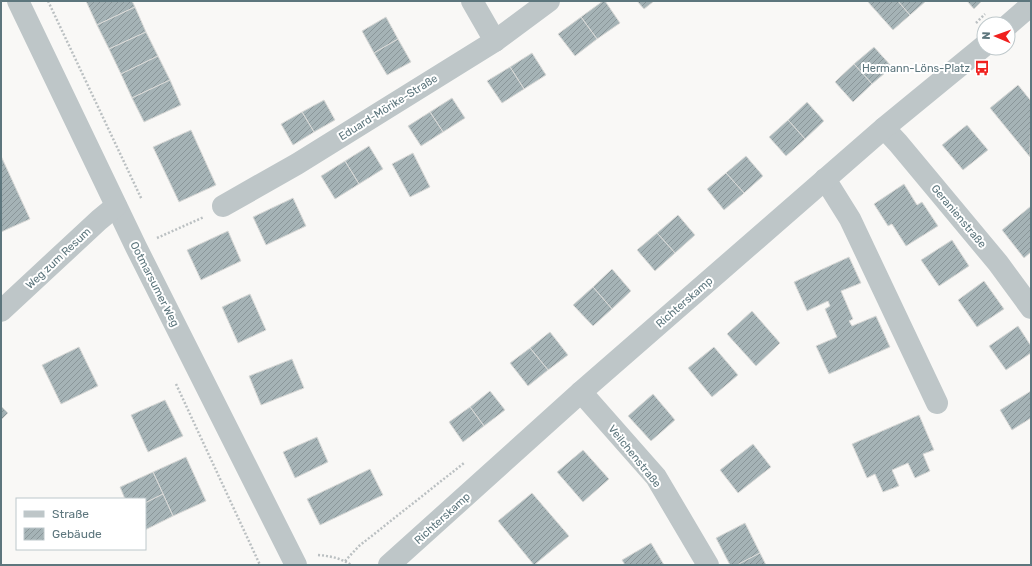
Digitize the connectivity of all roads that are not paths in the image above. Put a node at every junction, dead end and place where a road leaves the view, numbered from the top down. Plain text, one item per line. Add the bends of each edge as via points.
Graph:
1 (18, 1) edge
2 (472, 1) edge
3 (549, 1) edge
4 (1031, 5) edge
5 (1016, 18) edge
6 (495, 41) junction
7 (976, 53) edge
8 (884, 128) junction
9 (825, 179) junction
10 (116, 206) junction
11 (223, 206) road end
12 (1031, 308) edge
13 (1, 311) edge
14 (581, 392) junction
15 (937, 403) dead end
16 (305, 560) edge
17 (389, 565) edge
18 (708, 565) edge

1 - 10 street, Ootmarsumer Weg
2 - 6 street
3 - 6 street, Eduard-Mörike-Straße
4 - 5 street
6 - 11 street, Eduard-Mörike-Straße via 298,164
7 - 8 street, Richterskamp
8 - 9 street, Richterskamp
8 - 12 street, Geranienstraße via 998,263
9 - 14 street, Richterskamp
9 - 15 street via 850,219
10 - 13 street, Weg zum Resum
10 - 16 street, Ootmarsumer Weg
14 - 17 street, Richterskamp
14 - 18 street, Veilchenstraße via 656,478

